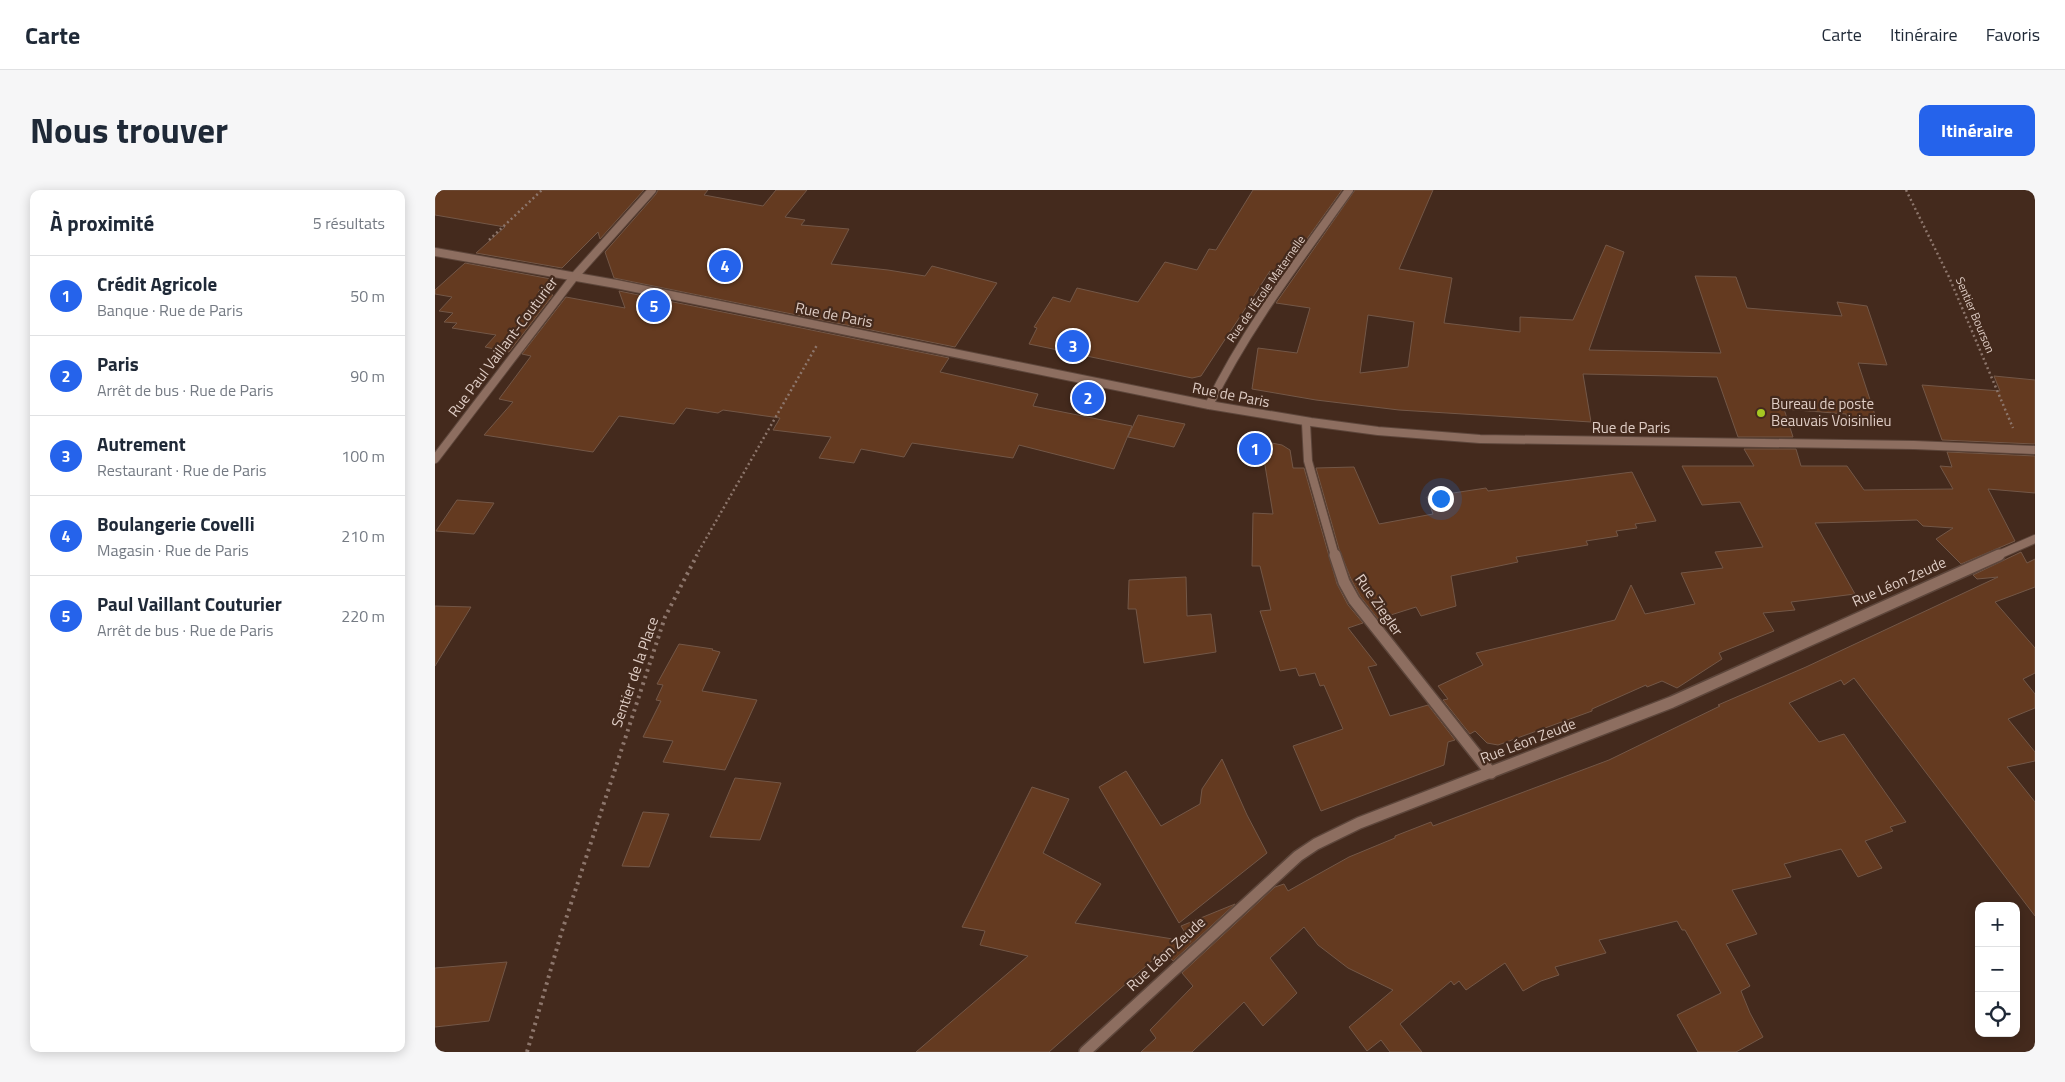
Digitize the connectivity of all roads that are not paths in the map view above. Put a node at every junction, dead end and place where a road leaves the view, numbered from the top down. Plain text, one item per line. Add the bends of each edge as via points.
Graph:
1 (652, 190) edge
2 (1349, 190) edge
3 (435, 252) edge
4 (574, 276) junction
5 (1209, 405) junction
6 (1306, 423) junction
7 (2035, 450) edge
8 (435, 459) edge
9 (2035, 540) edge
10 (1491, 772) junction
11 (1085, 1052) edge

1 - 4 street, Rue Paul Vaillant-Couturier
2 - 5 street, Rue de l'École Maternelle via 1248,334
3 - 4 street, Rue de Paris
4 - 5 street, Rue de Paris
4 - 8 street, Rue Paul Vaillant-Couturier
5 - 6 street, Rue de Paris
6 - 7 street, Rue de Paris via 1480,440 1914,445
6 - 10 street, Rue Ziegler via 1308,461 1344,582 1381,636
9 - 10 street, Rue Léon Zeude via 1672,702
10 - 11 street, Rue Léon Zeude via 1359,823 1298,856

